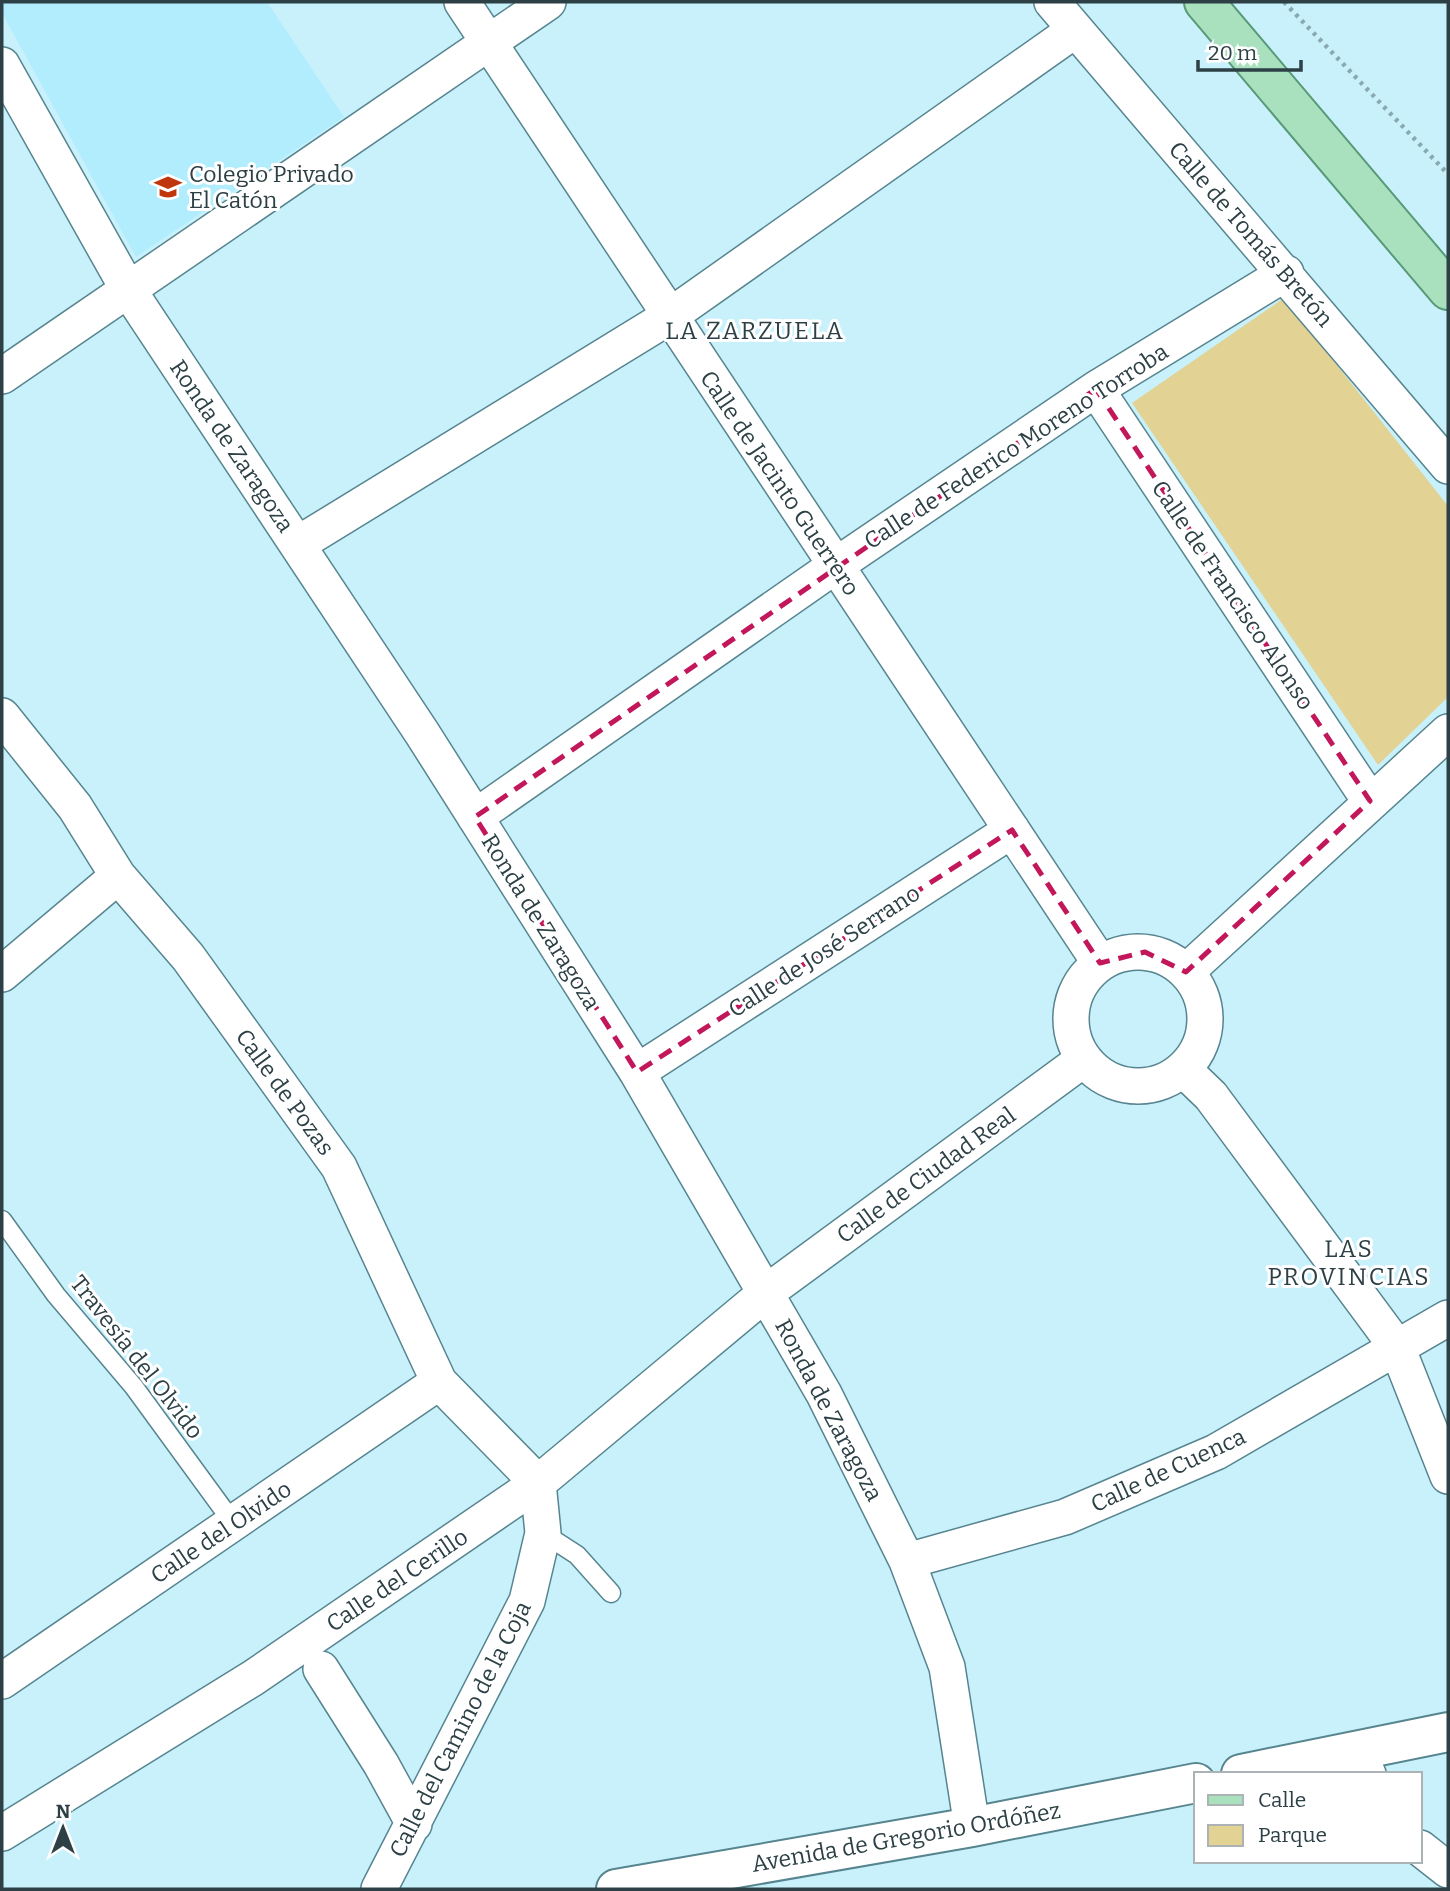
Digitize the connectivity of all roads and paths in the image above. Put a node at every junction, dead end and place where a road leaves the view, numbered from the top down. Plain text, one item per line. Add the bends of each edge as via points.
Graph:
1 (461, 2) edge
2 (548, 2) edge
3 (1052, 2) edge
4 (1204, 2) edge
5 (1284, 2) edge
6 (1075, 30) junction
7 (488, 42) junction
8 (2, 65) edge
9 (1448, 174) edge
10 (1286, 273) junction
11 (1448, 290) edge
12 (129, 291) junction
13 (670, 316) junction
14 (2, 376) edge
15 (1096, 389) junction
16 (1448, 467) edge
17 (298, 544) junction
18 (835, 566) junction
19 (2, 716) edge
20 (1448, 732) edge
21 (1370, 801) junction
22 (475, 817) junction
23 (1012, 830) junction
24 (118, 876) junction
25 (1100, 963) junction
26 (1186, 972) junction
27 (2, 974) edge
28 (1084, 1059) junction
29 (1183, 1069) junction
30 (637, 1072) junction
31 (2, 1220) edge
32 (767, 1292) junction
33 (1448, 1318) edge
34 (1397, 1347) junction
35 (439, 1382) junction
36 (1448, 1476) edge
37 (538, 1483) junction
38 (234, 1524) junction
39 (543, 1533) junction
40 (907, 1562) junction
41 (611, 1593) dead end
42 (321, 1668) dead end
43 (2, 1681) edge
44 (1448, 1732) edge
45 (1362, 1762) edge
46 (1261, 1772) edge
47 (1194, 1783) edge
48 (414, 1824) junction
49 (972, 1827) junction
50 (2, 1833) edge
51 (1422, 1850) edge
52 (1448, 1870) edge
53 (379, 1889) edge
54 (624, 1889) edge

1 - 7 street, Calle de Jacinto Guerrero
2 - 7 street
3 - 6 street, Calle de Tomás Bretón
4 - 11 main road
5 - 9 path
6 - 10 street, Calle de Tomás Bretón
6 - 13 street
7 - 12 street
7 - 13 street, Calle de Jacinto Guerrero
8 - 12 street, Ronda de Zaragoza
10 - 15 street, Calle de Federico Moreno Torroba
10 - 16 street, Calle de Tomás Bretón
12 - 14 street
12 - 17 street, Ronda de Zaragoza
13 - 17 street
13 - 18 street, Calle de Jacinto Guerrero
15 - 18 street, Calle de Federico Moreno Torroba
15 - 21 street, Calle de Francisco Alonso
17 - 22 street, Ronda de Zaragoza
18 - 22 street, Calle de Federico Moreno Torroba
18 - 23 street, Calle de Jacinto Guerrero
19 - 24 street, Calle de Pozas via 75,807
20 - 21 street
21 - 26 street
22 - 30 street, Ronda de Zaragoza
23 - 25 street, Calle de Jacinto Guerrero
23 - 30 street, Calle de José Serrano
24 - 27 street
24 - 35 street, Calle de Pozas via 188,957 339,1167
25 - 26 street via 1122,954 1145,952 1167,958
25 - 28 street via 1074,997 1074,1039
26 - 29 street via 1199,990 1205,1021 1197,1052
28 - 29 street via 1100,1074 1132,1085 1165,1081
28 - 32 street, Calle de Ciudad Real
29 - 34 street via 1211,1096
30 - 32 street, Ronda de Zaragoza
31 - 38 lane, Travesía del Olvido via 56,1296 134,1387
32 - 37 street, Calle del Cerillo
32 - 40 street, Ronda de Zaragoza via 824,1394
33 - 34 street, Calle de Cuenca
34 - 36 street
34 - 40 street, Calle de Cuenca via 1216,1452 1065,1517
35 - 37 street, Calle de Pozas
35 - 38 street, Calle del Olvido
37 - 39 street, Calle del Camino de la Coja
37 - 50 street, Calle del Cerillo via 253,1678
38 - 43 street, Calle del Olvido
39 - 41 lane via 577,1555
39 - 48 street, Calle del Camino de la Coja via 527,1601
40 - 49 street, Ronda de Zaragoza via 947,1667
42 - 48 street
44 - 45 street
45 - 46 street
47 - 49 street, Avenida de Gregorio Ordóñez
48 - 53 street, Calle del Camino de la Coja
49 - 54 street, Avenida de Gregorio Ordóñez
51 - 52 street

